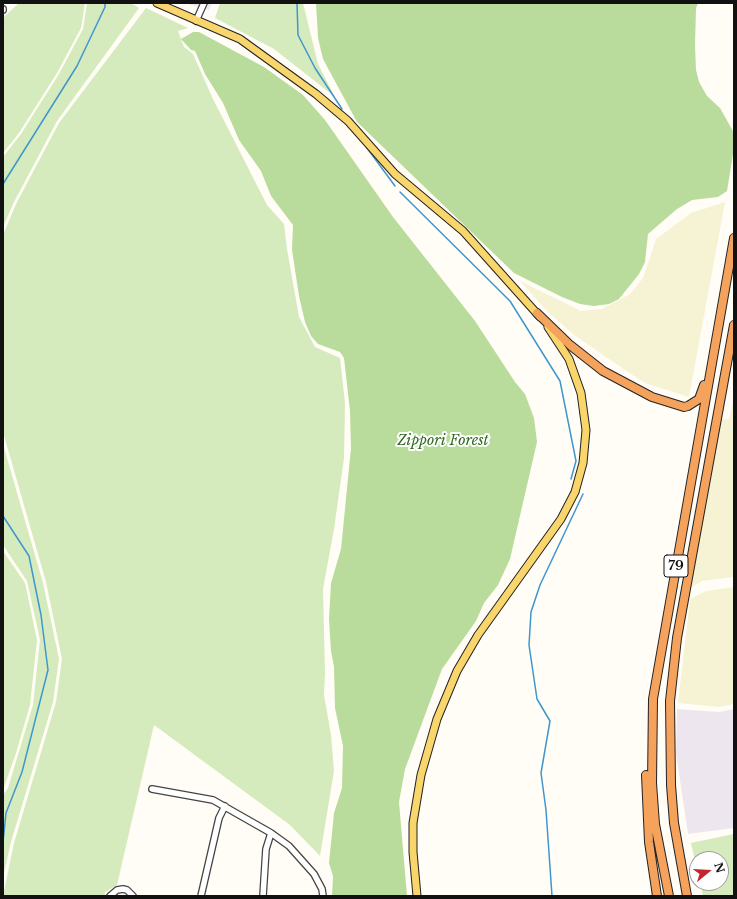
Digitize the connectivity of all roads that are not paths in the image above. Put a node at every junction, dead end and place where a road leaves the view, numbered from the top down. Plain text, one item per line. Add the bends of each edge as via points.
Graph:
1 (157, 3) edge
2 (204, 3) edge
3 (196, 21) junction
4 (734, 238) edge
5 (721, 311) junction
6 (537, 313) junction
7 (734, 325) edge
8 (659, 659) junction
9 (152, 789) dead end
10 (224, 806) junction
11 (674, 823) junction
12 (271, 833) junction
13 (110, 896) edge
14 (133, 896) edge
15 (201, 896) edge
16 (263, 896) edge
17 (322, 896) edge
18 (416, 896) edge
19 (657, 896) edge
20 (670, 896) edge
21 (687, 896) edge
22 (691, 896) edge

1 - 3 main road
2 - 3 street
3 - 6 main road via 240,39 316,94 348,121 385,165 464,231
4 - 5 highway, 79
5 - 6 highway via 701,394 694,404 684,407 652,397 612,377 570,345
5 - 8 highway, 79
6 - 18 main road via 568,359 581,393 586,430 583,463 575,492 561,519 478,635 457,671 437,719 421,775 414,823
7 - 11 highway, 79 via 673,670 669,764
8 - 19 highway via 649,702 646,748 648,842
8 - 20 highway, 79 via 652,721 652,783 657,832
9 - 10 street via 209,798
10 - 12 street
10 - 15 street
11 - 21 highway, 79
11 - 22 highway
12 - 16 street via 266,849
12 - 17 street via 288,846 314,874 322,889
13 - 14 street via 122,889

